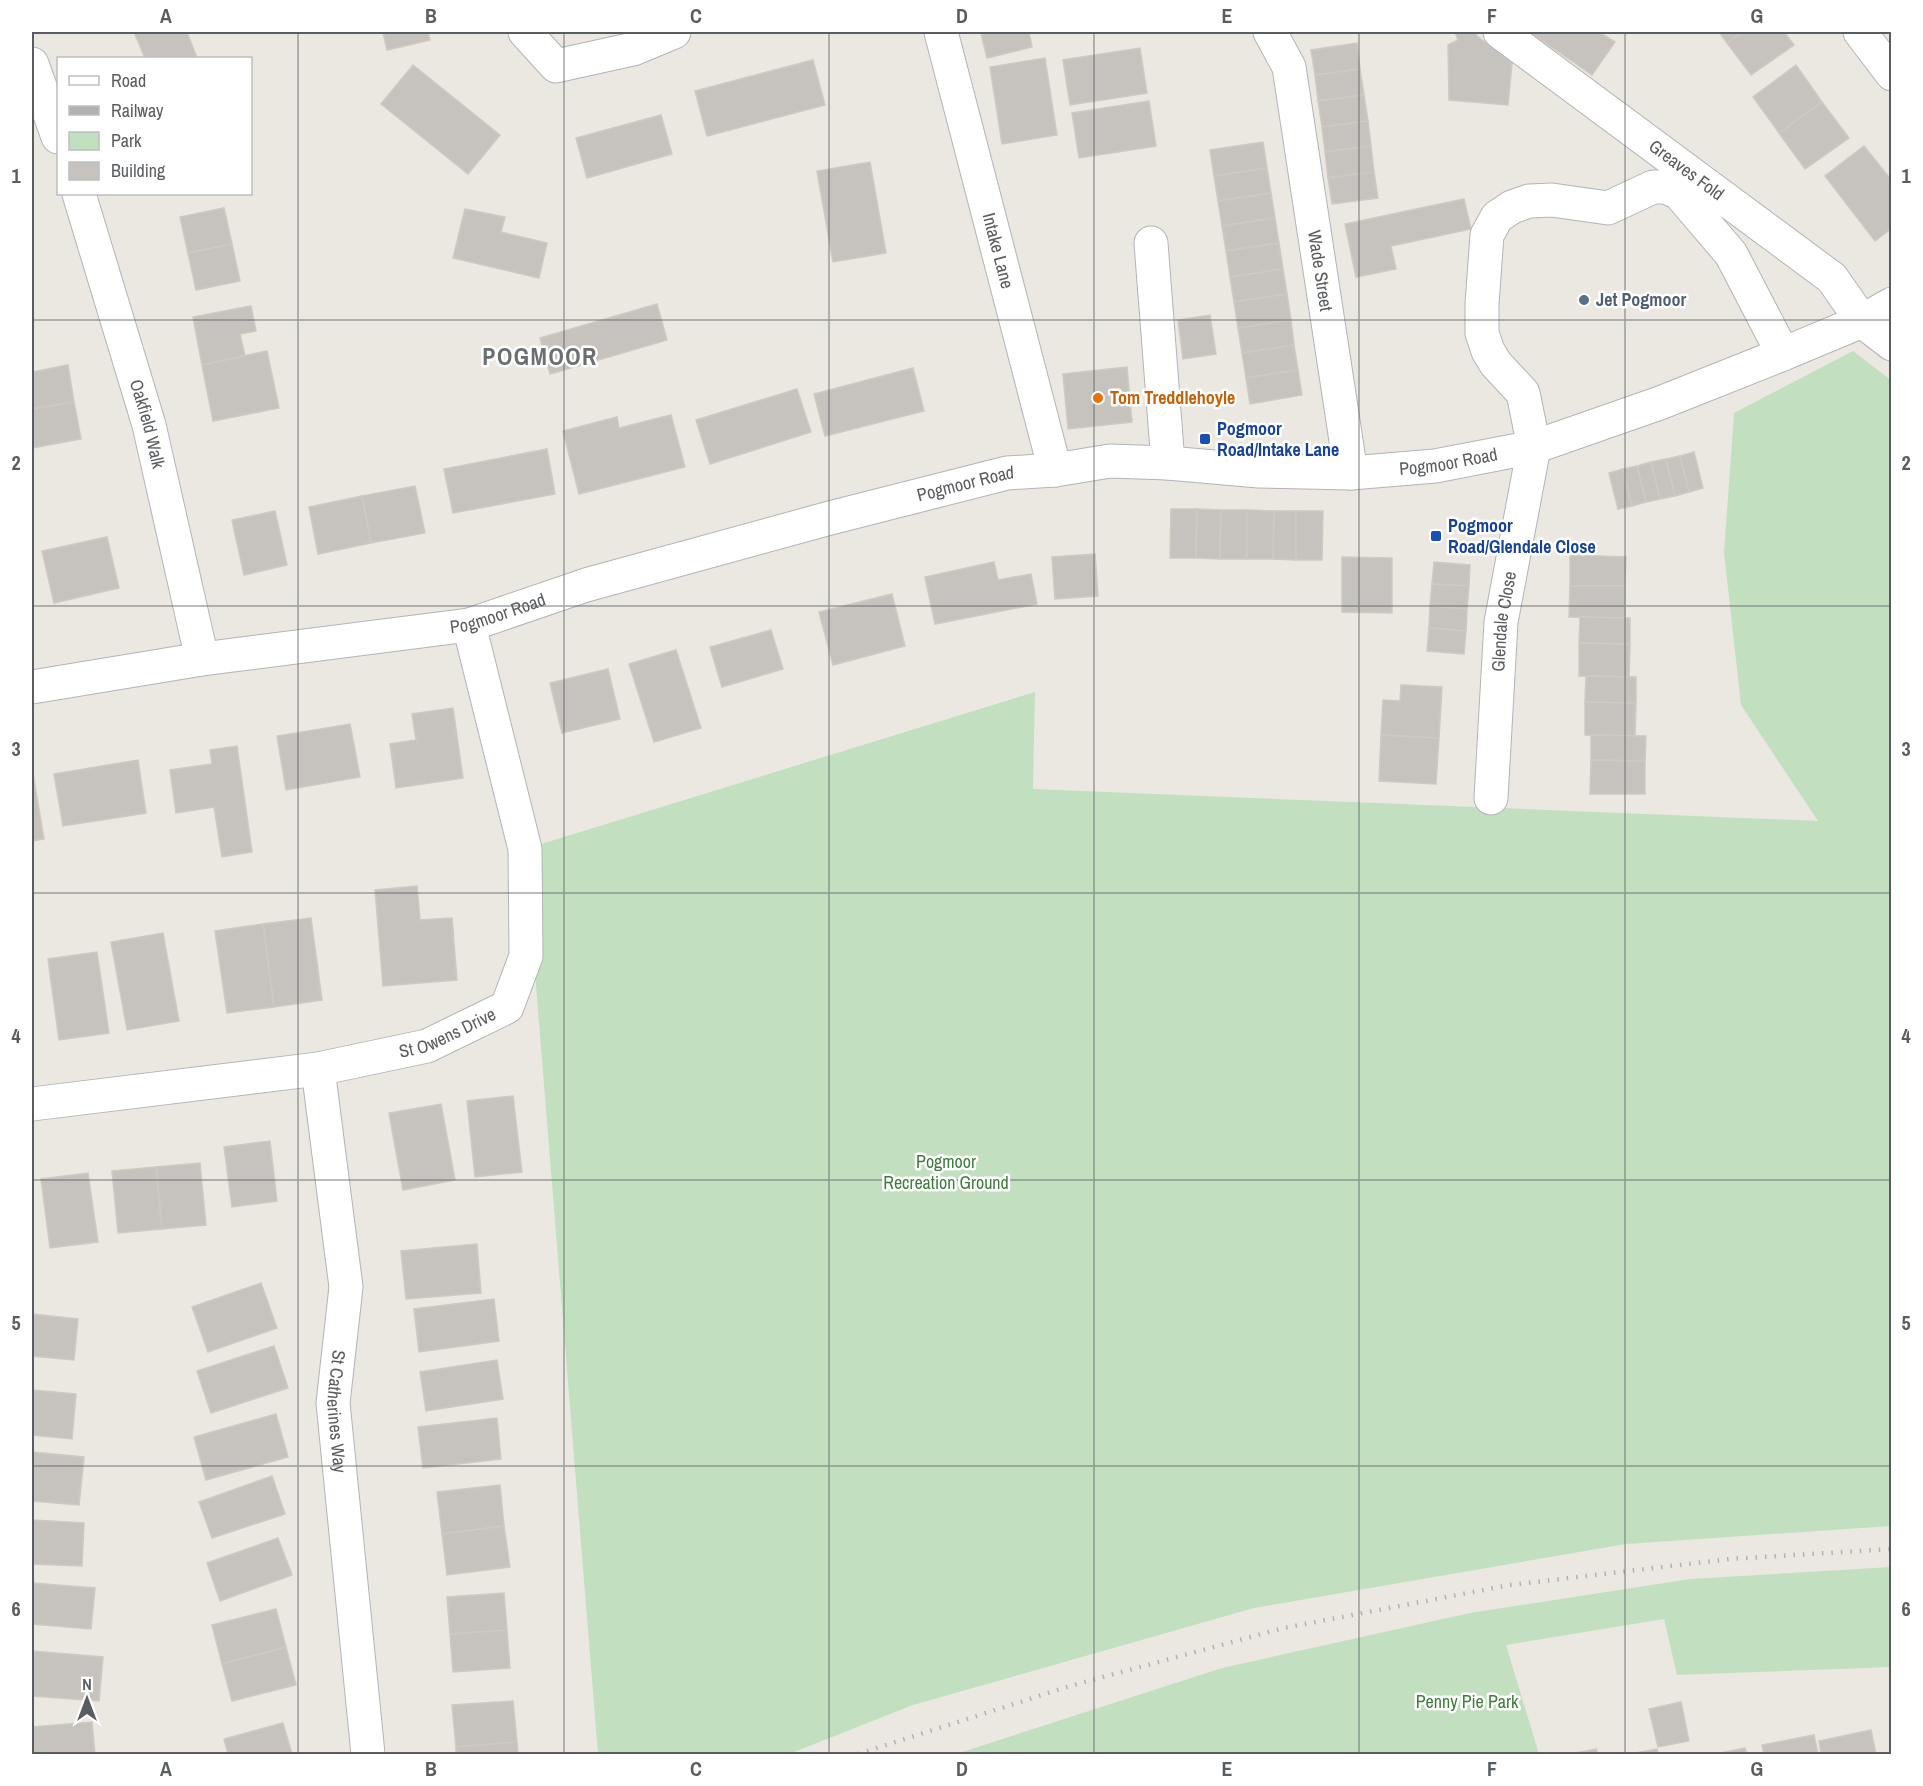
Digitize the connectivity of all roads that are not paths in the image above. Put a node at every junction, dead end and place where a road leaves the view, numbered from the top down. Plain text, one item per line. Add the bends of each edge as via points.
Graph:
1 (525, 32) edge
2 (674, 32) edge
3 (941, 32) edge
4 (1270, 32) edge
5 (1500, 32) edge
6 (1860, 32) edge
7 (32, 64) edge
8 (1892, 74) edge
9 (57, 134) edge
10 (79, 195) edge
11 (1151, 243) dead end
12 (1892, 304) edge
13 (1862, 321) junction
14 (1892, 344) edge
15 (1783, 354) junction
16 (1534, 447) junction
17 (1168, 463) junction
18 (1055, 470) junction
19 (1351, 473) junction
20 (469, 625) junction
21 (202, 660) junction
22 (32, 687) edge
23 (1491, 798) dead end
24 (318, 1069) junction
25 (32, 1104) edge
26 (368, 1755) edge

1 - 2 street via 556,66 633,49
3 - 18 street, Intake Lane
4 - 19 street, Wade Street via 1289,68
5 - 13 street, Greaves Fold via 1832,278
6 - 8 street
7 - 9 street
10 - 21 street, Oakfield Walk via 149,424
11 - 17 street
12 - 13 street, Pogmoor Road
13 - 14 street, Greaves Fold
13 - 15 street, Pogmoor Road
15 - 16 street, Pogmoor Road
15 - 16 street via 1731,254 1679,193 1653,187 1608,207 1552,200 1512,207 1497,218 1487,235 1482,333 1496,364 1522,393
16 - 19 street, Pogmoor Road via 1435,466
16 - 23 street, Glendale Close via 1501,622
17 - 18 street, Pogmoor Road via 1110,461
17 - 19 street, Pogmoor Road via 1259,471
18 - 20 street, Pogmoor Road via 1007,473 830,518 586,585
20 - 21 street, Pogmoor Road
20 - 24 street, St Owens Drive via 525,849 526,956 507,1007 427,1046
21 - 22 street, Pogmoor Road
24 - 25 street, St Owens Drive
24 - 26 street, St Catherines Way via 346,1287 333,1403

